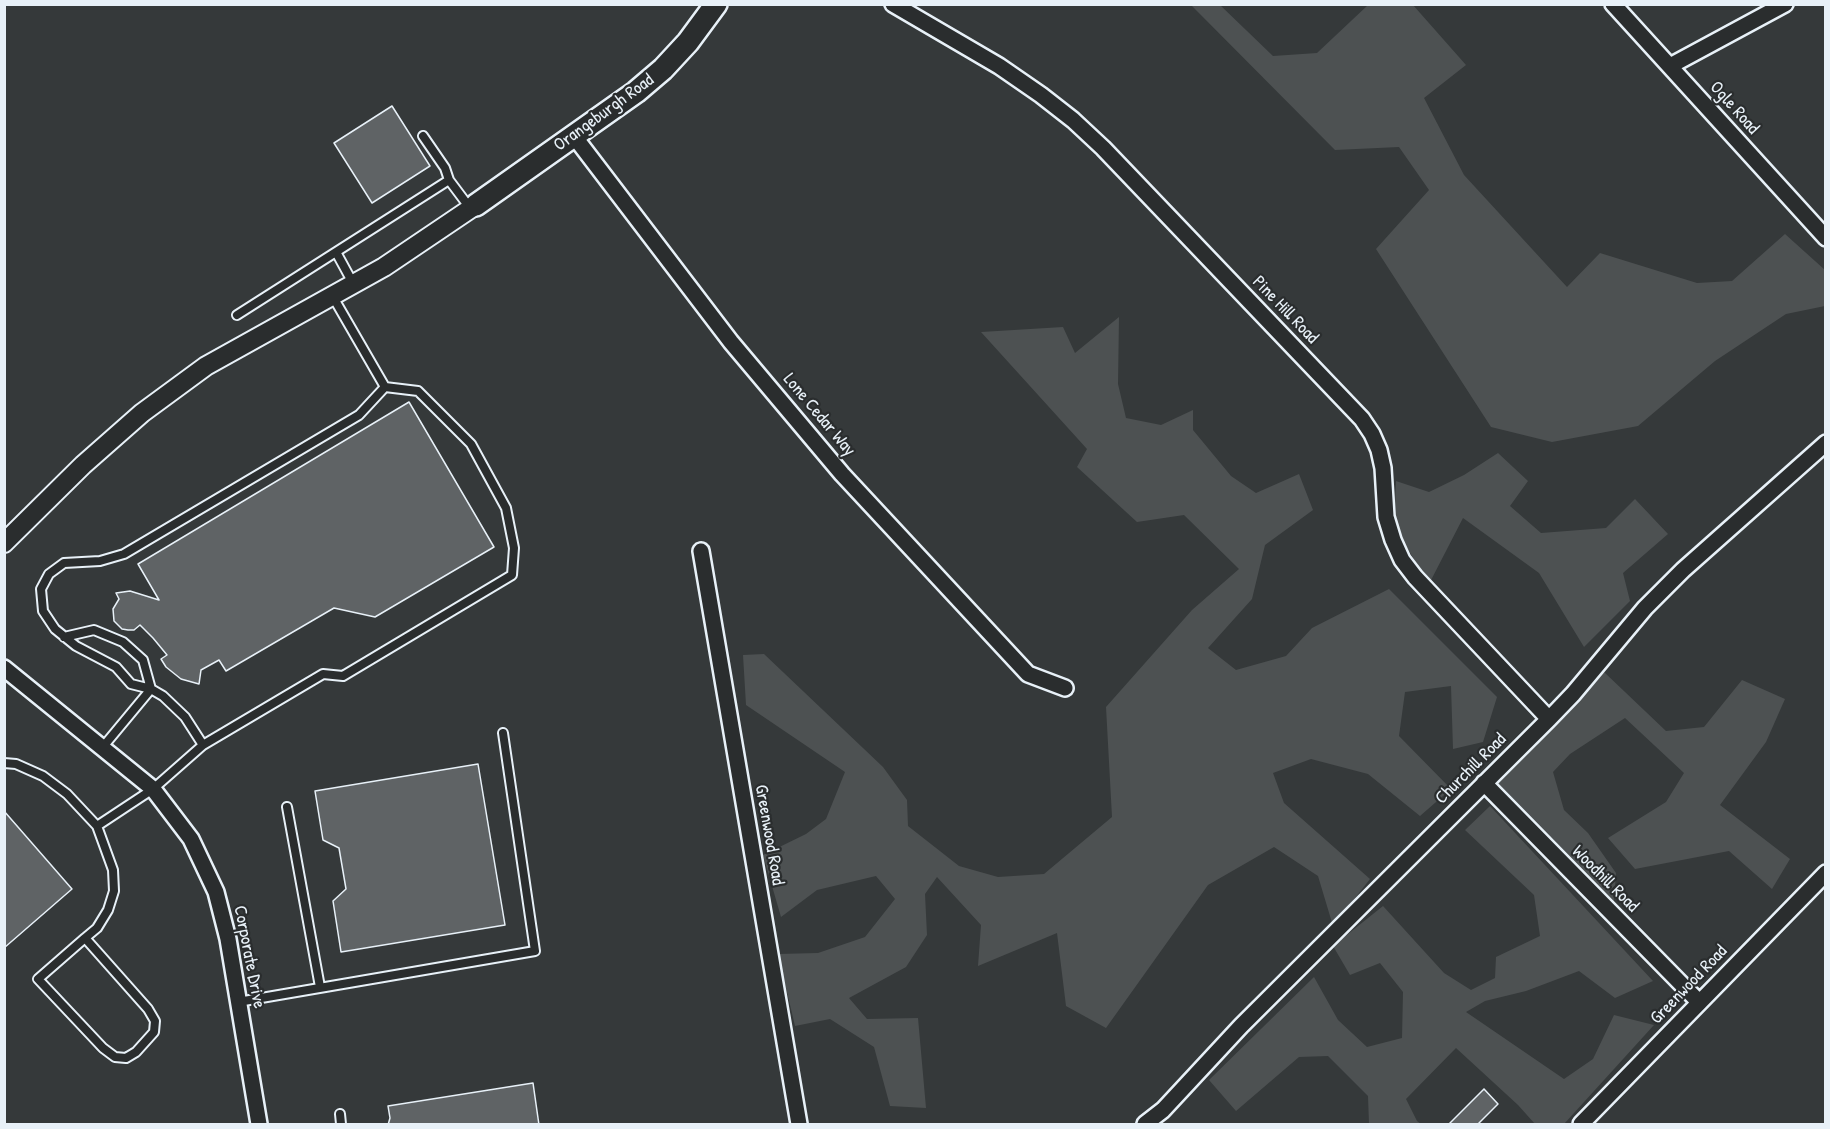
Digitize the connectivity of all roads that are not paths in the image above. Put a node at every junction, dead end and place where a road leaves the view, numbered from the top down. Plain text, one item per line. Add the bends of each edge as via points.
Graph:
1 (716, 4) edge
2 (893, 4) edge
3 (1613, 4) edge
4 (1785, 4) edge
5 (1670, 66) junction
6 (423, 136) dead end
7 (574, 136) junction
8 (449, 180) junction
9 (473, 207) junction
10 (1826, 238) edge
11 (336, 252) junction
12 (354, 285) junction
13 (333, 297) junction
14 (237, 315) dead end
15 (385, 387) junction
16 (1826, 443) edge
17 (4, 543) edge
18 (700, 551) dead end
19 (64, 637) junction
20 (4, 668) edge
21 (1065, 688) dead end
22 (151, 689) junction
23 (1548, 719) junction
24 (503, 733) dead end
25 (203, 745) junction
26 (102, 748) junction
27 (4, 763) edge
28 (1484, 783) junction
29 (153, 789) junction
30 (287, 807) dead end
31 (97, 826) junction
32 (1826, 873) edge
33 (85, 938) junction
34 (320, 987) junction
35 (238, 1002) junction
36 (1699, 1002) junction
37 (340, 1114) dead end
38 (258, 1125) edge
39 (341, 1125) edge
40 (799, 1125) edge
41 (1145, 1125) edge
42 (1581, 1125) edge

1 - 7 main road, Orangeburgh Road via 663,69
2 - 23 street, Pine Hill Road via 999,66 1073,120 1362,419 1379,450 1386,517 1402,560
3 - 5 street, Ogle Road
4 - 5 street
5 - 10 street, Ogle Road
6 - 8 lane
7 - 9 main road, Orangeburgh Road
7 - 21 street, Lone Cedar Way via 731,342 843,474 1028,674
8 - 9 lane
8 - 11 lane
9 - 12 street
11 - 12 lane
11 - 14 lane
12 - 13 street
13 - 15 lane
13 - 17 street via 206,366 142,413
15 - 19 lane via 359,415 124,555 100,561 64,562 49,574 41,589 43,611
15 - 25 lane via 418,391 471,444 506,508 514,548 512,575 343,675 323,674
16 - 23 street, Churchill Road via 1683,570
18 - 40 street, Greenwood Road
19 - 22 lane via 116,668 131,684
19 - 22 lane via 94,630 123,642 143,660
20 - 26 street, Corporate Drive
22 - 25 lane via 185,717
22 - 26 lane
23 - 28 street, Churchill Road
24 - 34 lane via 535,951
25 - 29 lane
26 - 29 street, Corporate Drive
27 - 31 lane via 43,776 67,794
28 - 36 street, Woodhill Road
28 - 41 street, Churchill Road
29 - 31 lane
29 - 35 street, Corporate Drive via 191,839 216,892
30 - 34 lane
31 - 33 lane via 113,870 114,891 97,928
32 - 36 street, Greenwood Road
33 - 33 lane via 38,979 103,1048 116,1057 126,1058 154,1032 155,1021
34 - 35 lane
35 - 38 street, Corporate Drive
36 - 42 street, Greenwood Road
37 - 39 lane

